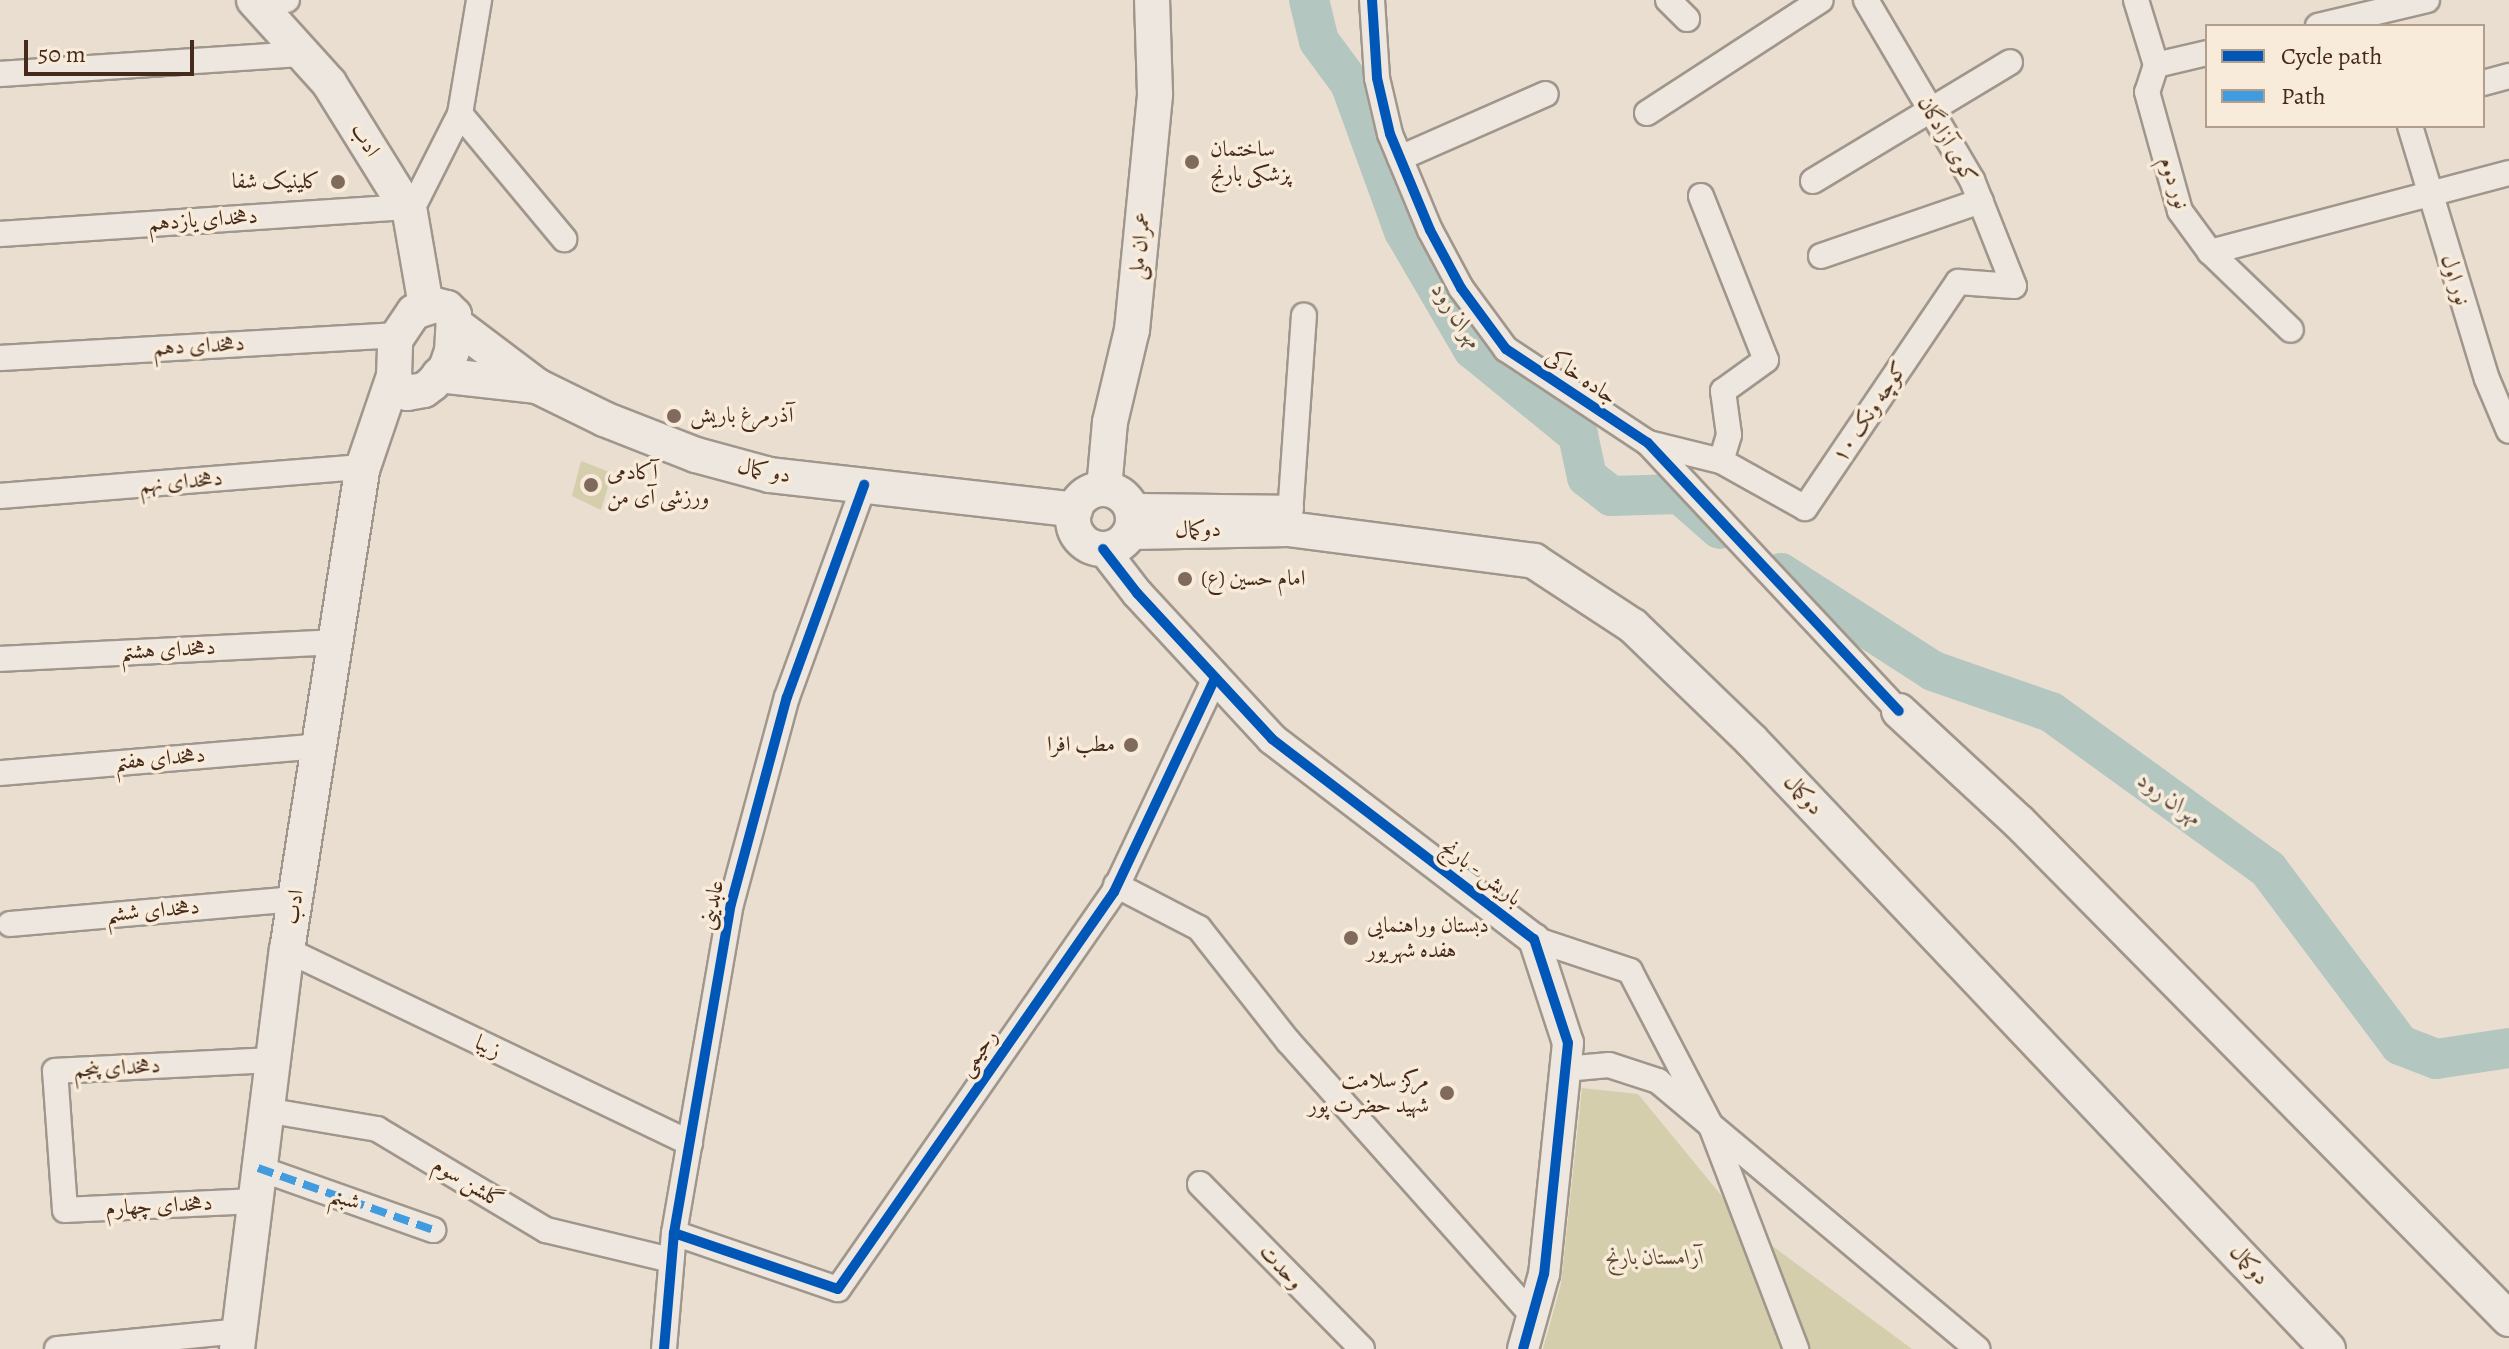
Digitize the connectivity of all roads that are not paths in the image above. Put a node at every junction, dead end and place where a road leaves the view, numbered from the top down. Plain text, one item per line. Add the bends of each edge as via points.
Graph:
1 (479, 0) edge
2 (1152, 0) edge
3 (1372, 0) edge
4 (1668, 0) edge
5 (1821, 0) edge
6 (1866, 0) edge
7 (2136, 0) edge
8 (2427, 0) edge
9 (265, 1) edge
10 (2381, 12) edge
11 (1687, 19) dead end
12 (2327, 24) edge
13 (2205, 53) edge
14 (303, 54) junction
15 (2010, 62) dead end
16 (2156, 65) junction
17 (0, 74) edge
18 (2509, 76) edge
19 (2485, 82) edge
20 (1546, 94) dead end
21 (1931, 110) junction
22 (1647, 113) dead end
23 (460, 114) junction
24 (2411, 128) edge
25 (1400, 158) junction
26 (2509, 173) edge
27 (1813, 181) dead end
28 (2429, 193) junction
29 (1701, 196) dead end
30 (1981, 201) junction
31 (408, 210) junction
32 (0, 234) edge
33 (564, 239) dead end
34 (2210, 252) junction
35 (1821, 256) dead end
36 (2014, 286) joint
37 (426, 306) junction
38 (1304, 316) dead end
39 (455, 324) junction
40 (2291, 330) dead end
41 (399, 335) junction
42 (0, 358) edge
43 (2498, 375) edge
44 (416, 381) junction
45 (537, 386) junction
46 (2509, 431) edge
47 (1648, 443) junction
48 (1721, 461) junction
49 (363, 467) junction
50 (864, 485) junction
51 (0, 496) edge
52 (1075, 519) junction
53 (1117, 519) junction
54 (1290, 519) junction
55 (336, 642) junction
56 (0, 659) edge
57 (1215, 678) junction
58 (1899, 711) joint
59 (320, 746) junction
60 (0, 773) edge
61 (1116, 885) junction
62 (295, 899) junction
63 (10, 924) dead end
64 (1534, 939) junction
65 (287, 950) junction
66 (271, 1060) junction
67 (1565, 1069) junction
68 (265, 1110) junction
69 (1711, 1126) junction
70 (690, 1143) junction
71 (256, 1184) junction
72 (1200, 1184) dead end
73 (65, 1210) joint
74 (433, 1230) dead end
75 (674, 1233) junction
76 (671, 1260) junction
77 (1532, 1315) junction
78 (2509, 1319) edge
79 (238, 1340) edge
80 (57, 1349) edge
81 (664, 1349) edge
82 (1362, 1349) edge
83 (1523, 1349) edge
84 (1796, 1349) edge
85 (1977, 1349) edge
86 (2328, 1349) edge

1 - 23 street
2 - 53 main road, عمران ملی via 1155,94 1132,330 1110,422
3 - 25 street, جاده خاکی via 1377,78
4 - 11 street
5 - 22 street
6 - 21 street, کوی آزادگان
7 - 16 street, نور دوم
8 - 10 street
9 - 14 main road, ادب
10 - 12 street
13 - 16 street
14 - 17 street
14 - 31 main road, ادب via 329,83
15 - 21 street
16 - 34 street, نور دوم via 2147,92 2180,211
18 - 19 street
20 - 25 street
21 - 27 street
21 - 30 street, کوی آزادگان
23 - 31 street
23 - 33 street
24 - 28 street, نور اول
25 - 47 street, جاده خاکی via 1461,288 1506,349
26 - 28 street
28 - 34 street
28 - 43 street, نور اول
29 - 48 street via 1766,360 1723,391 1729,435
30 - 35 street
30 - 36 street, کوی آزادگان
31 - 32 street, دهخدای یازدهم
31 - 37 main road, ادب
34 - 40 street, نور دوم
36 - 48 street, کوچه ونک ۱۰ via 1958,282 1805,508
37 - 39 main road via 447,308
37 - 41 main road via 414,312
38 - 54 street
39 - 44 main road via 452,351
39 - 45 main road
41 - 42 street, دهخدای دهم
41 - 44 main road via 393,359
43 - 46 street, نور اول
44 - 45 main road
44 - 49 main road
45 - 50 main road, دو کمال via 696,455 770,475
47 - 48 street
47 - 58 street, جاده خاکی
49 - 51 street, دهخدای نهم
49 - 55 main road, ادب
50 - 52 main road, دو کمال via 1004,504 1030,520
50 - 70 street, عابدینی via 787,697 731,904
52 - 53 main road via 1081,499
52 - 53 main road via 1090,546
53 - 54 main road, دوکمال
53 - 57 street, باریش - بارنج via 1137,593
54 - 86 main road, دوکمال via 1534,561 1633,626 1762,751
55 - 56 street, دهخدای هشتم
55 - 59 main road, ادب
57 - 61 street, رحیمی
57 - 64 street, باریش - بارنج via 1272,739
58 - 78 main road via 2019,822
59 - 60 street, دهخدای هفتم
59 - 62 main road, ادب
61 - 75 street, رحیمی via 838,1289
61 - 77 street via 1199,928 1288,1041
62 - 63 street, دهخدای ششم
62 - 65 main road, ادب
64 - 67 street via 1568,1043
64 - 69 street via 1630,971
65 - 66 main road, ادب
65 - 70 street, زیبا
66 - 68 main road, ادب
66 - 73 street, دهخدای پنجم via 55,1071
67 - 69 street via 1609,1065 1658,1081
67 - 77 street via 1544,1274
68 - 71 main road, ادب
68 - 76 street, گلشن سوم via 377,1129 546,1230
69 - 84 street
69 - 85 street
70 - 75 street, عابدینی
71 - 73 street, دهخدای چهارم
71 - 74 street, شبنم
71 - 79 main road, ادب
72 - 82 street, وحدت
75 - 76 street, عابدینی
76 - 81 street, عابدینی
77 - 83 street
79 - 80 street

